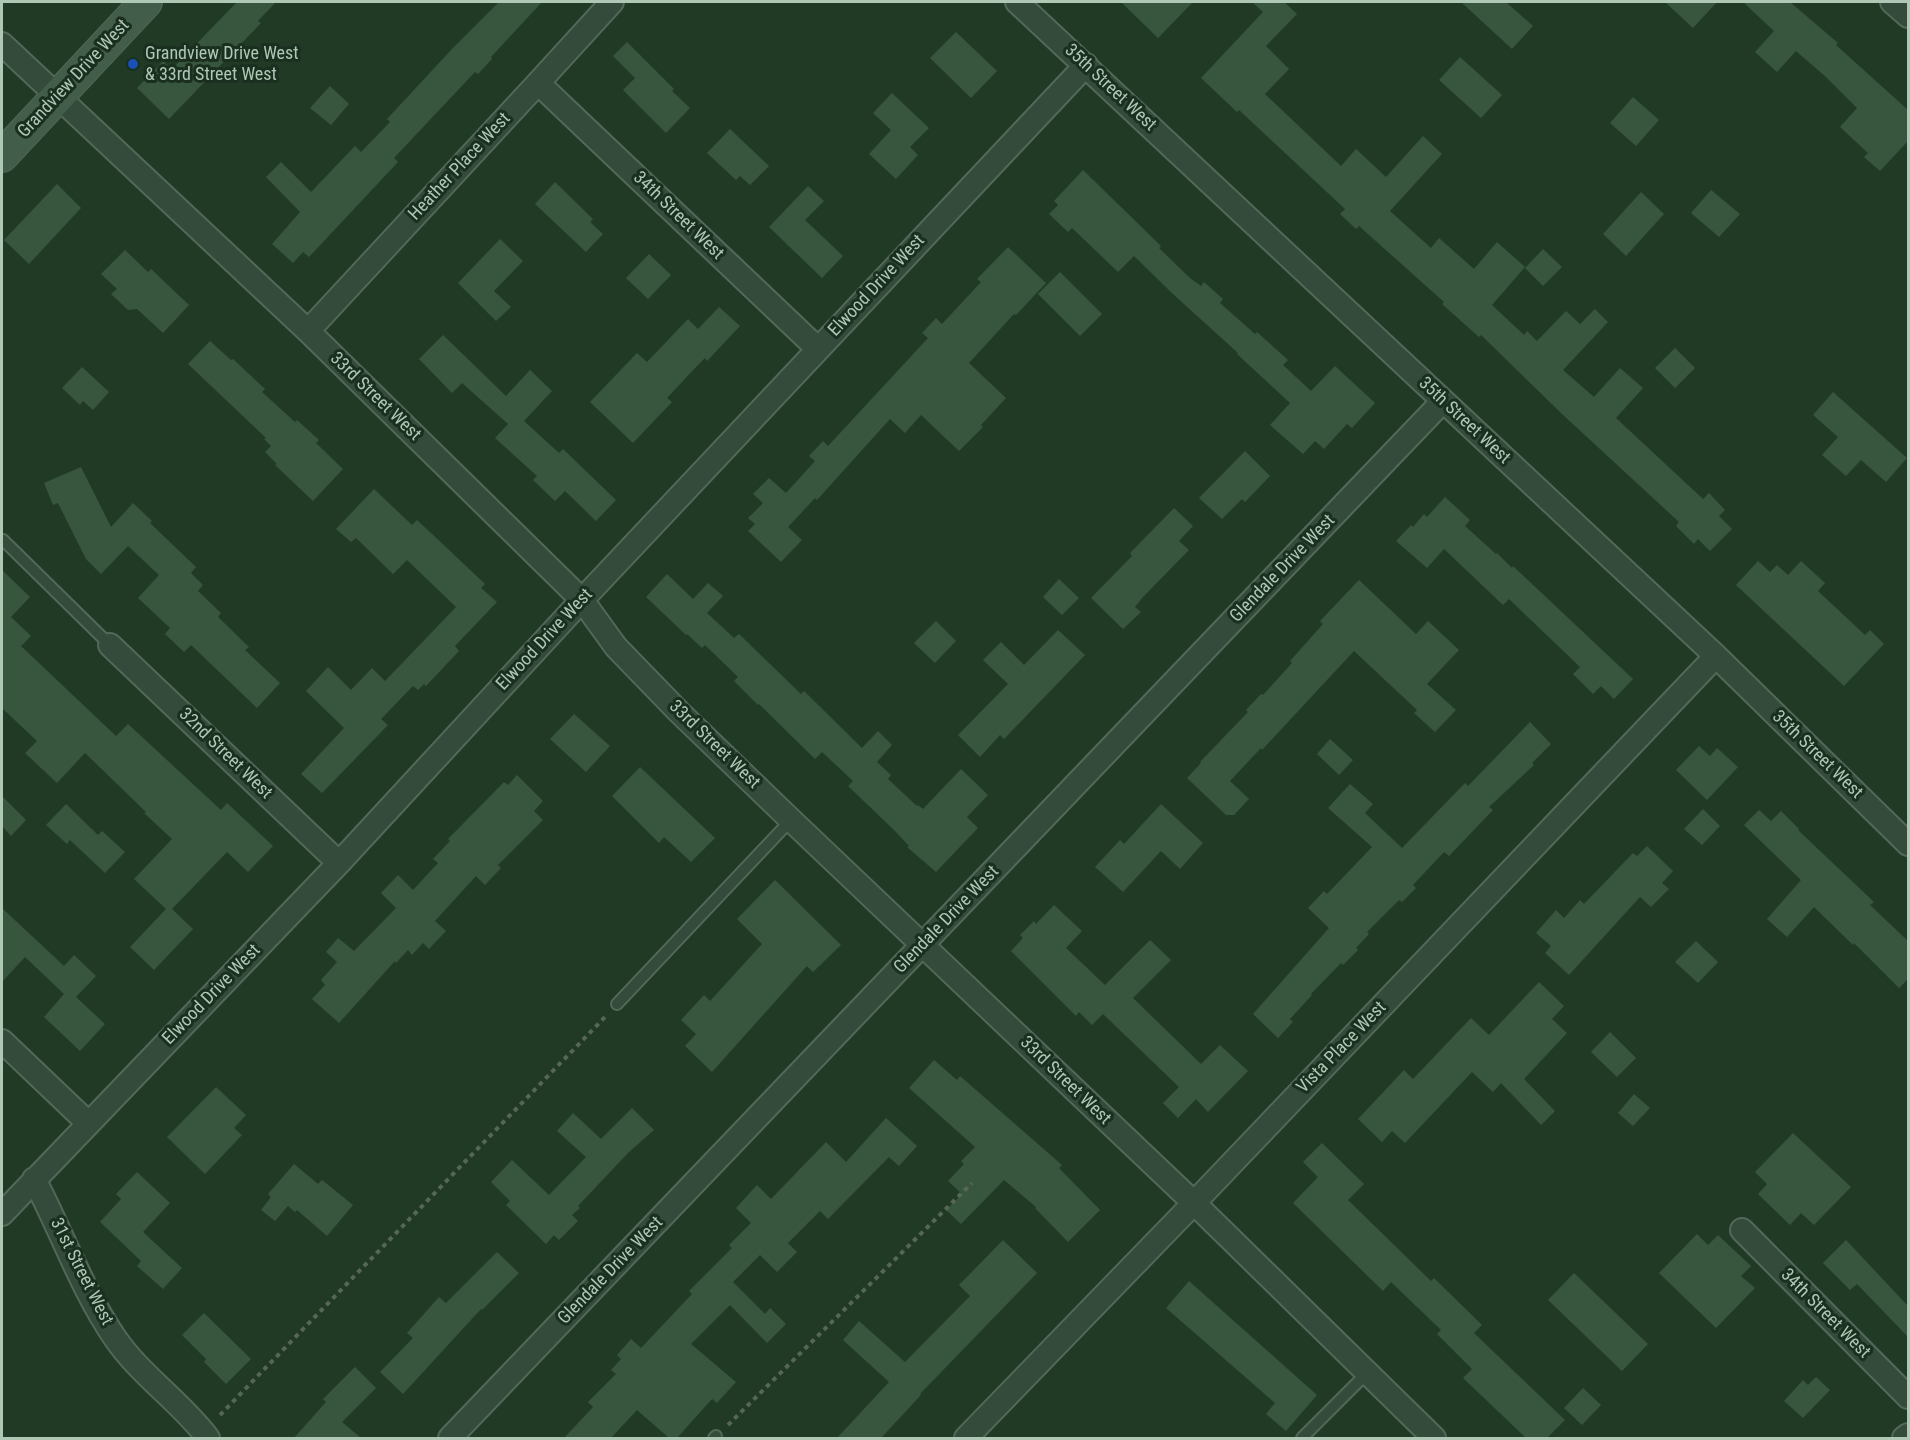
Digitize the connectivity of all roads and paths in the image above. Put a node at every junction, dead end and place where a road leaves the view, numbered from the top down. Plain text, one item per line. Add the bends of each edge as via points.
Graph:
1 (146, 2) edge
2 (612, 2) edge
3 (1017, 2) edge
4 (1892, 2) edge
5 (1908, 16) edge
6 (2, 44) edge
7 (1086, 65) junction
8 (538, 83) junction
9 (57, 96) junction
10 (2, 156) edge
11 (308, 331) junction
12 (818, 349) junction
13 (1443, 401) junction
14 (3, 540) edge
15 (582, 600) junction
16 (110, 645) joint
17 (1716, 656) junction
18 (790, 820) junction
19 (1908, 844) edge
20 (339, 863) junction
21 (924, 945) junction
22 (618, 1004) joint
23 (2, 1041) edge
24 (88, 1123) junction
25 (34, 1179) junction
26 (972, 1183) dead end
27 (1194, 1203) junction
28 (2, 1214) edge
29 (1742, 1230) dead end
30 (1367, 1372) junction
31 (1908, 1397) edge
32 (206, 1435) edge
33 (1908, 1435) edge
34 (715, 1437) edge
35 (450, 1438) edge
36 (966, 1438) edge
37 (1302, 1438) edge
38 (1434, 1438) edge
39 (1904, 1438) edge

1 - 9 street, Grandview Drive West
2 - 8 street, Heather Place West
3 - 7 street, 35th Street West
4 - 5 street
6 - 9 street, 33rd Street West
7 - 12 street, Elwood Drive West
7 - 13 street, 35th Street West
8 - 11 street, Heather Place West
8 - 12 street, 34th Street West
9 - 10 street, Grandview Drive West
9 - 11 street, 33rd Street West
11 - 15 street, 33rd Street West
12 - 15 street, Elwood Drive West
13 - 17 street, 35th Street West
13 - 21 street, Glendale Drive West
14 - 16 lane
15 - 18 street, 33rd Street West via 616,646
15 - 20 street, Elwood Drive West
16 - 20 street, 32nd Street West
17 - 19 street, 35th Street West
17 - 27 street, Vista Place West
18 - 21 street, 33rd Street West
18 - 22 lane
20 - 24 street, Elwood Drive West
21 - 27 street, 33rd Street West
21 - 35 street, Glendale Drive West
22 - 32 path
23 - 24 street
24 - 25 street, Elwood Drive West
25 - 28 street, Elwood Drive West
25 - 32 street, 31st Street West via 75,1268 116,1339
26 - 34 path
27 - 30 street, 33rd Street West
27 - 36 street, Vista Place West
29 - 31 street, 34th Street West
30 - 37 lane
30 - 38 street, 33rd Street West
33 - 39 street

